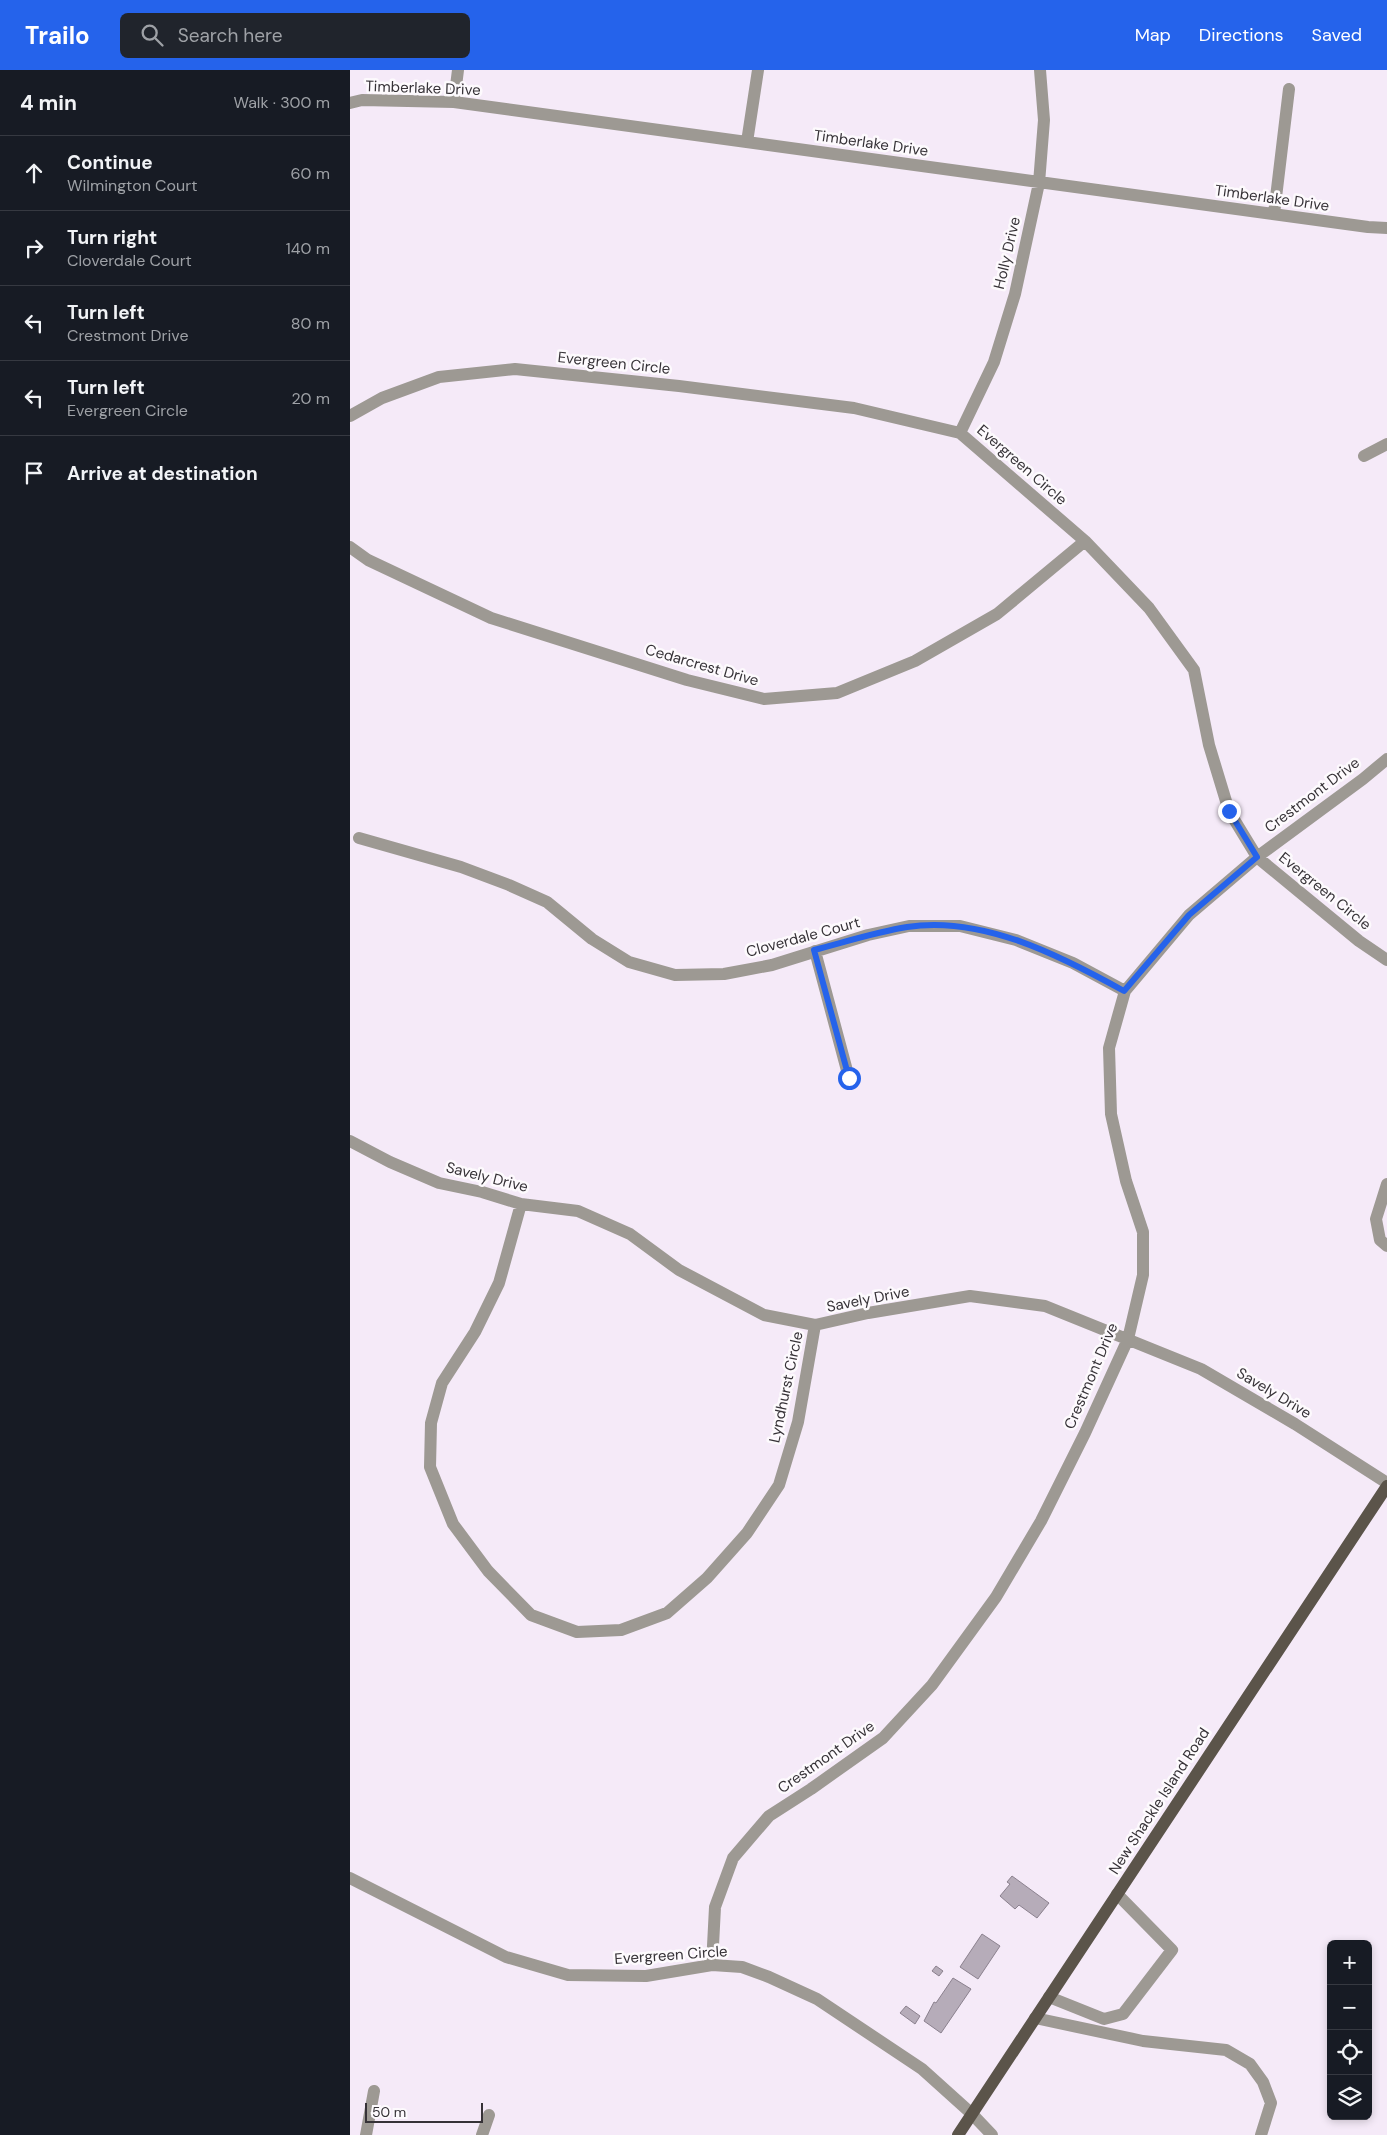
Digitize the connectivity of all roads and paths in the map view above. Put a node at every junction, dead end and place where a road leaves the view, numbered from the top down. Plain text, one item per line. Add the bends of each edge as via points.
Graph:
1 (458, 70) edge
2 (758, 70) edge
3 (1040, 70) edge
4 (1289, 89) dead end
5 (454, 102) junction
6 (350, 103) edge
7 (746, 142) junction
8 (1039, 183) junction
9 (1274, 214) junction
10 (1387, 228) edge
11 (350, 416) edge
12 (960, 433) junction
13 (1387, 444) edge
14 (1364, 456) dead end
15 (1085, 541) junction
16 (350, 547) edge
17 (1387, 759) edge
18 (359, 838) dead end
19 (1257, 857) junction
20 (814, 950) junction
21 (1387, 960) edge
22 (1124, 991) junction
23 (849, 1078) dead end
24 (350, 1141) edge
25 (1387, 1184) edge
26 (521, 1204) junction
27 (1387, 1246) edge
28 (815, 1325) junction
29 (1128, 1339) junction
30 (1387, 1484) edge
31 (350, 1878) edge
32 (1117, 1894) junction
33 (712, 1966) junction
34 (1049, 1997) junction
35 (1035, 2018) junction
36 (374, 2090) dead end
37 (972, 2114) junction
38 (489, 2115) dead end
39 (366, 2135) edge
40 (482, 2135) edge
41 (958, 2135) edge
42 (992, 2135) edge
43 (1261, 2135) edge

1 - 5 street
2 - 7 street
3 - 8 street, Holly Drive via 1044,120
4 - 9 street
5 - 6 street, Timberlake Drive via 362,100
5 - 7 street, Timberlake Drive
7 - 8 street, Timberlake Drive
8 - 9 street, Timberlake Drive
8 - 12 street, Holly Drive via 1015,294 994,362
9 - 10 street, Timberlake Drive
11 - 12 street, Evergreen Circle via 382,398 439,377 515,369 854,408
12 - 15 street, Evergreen Circle
13 - 14 street
15 - 16 street, Cedarcrest Drive via 997,614 915,661 837,693 764,699 688,680 491,618 368,560
15 - 19 street, Evergreen Circle via 1150,608 1194,670 1209,745 1229,811
17 - 19 street, Crestmont Drive
18 - 20 street, Cloverdale Court via 461,867 548,902 592,938 629,962 675,975 724,974 772,965
19 - 21 street, Evergreen Circle
19 - 22 street, Crestmont Drive via 1189,915
20 - 22 street, Cloverdale Court via 909,926 960,926 1016,940 1064,959
20 - 23 street
22 - 29 street, Crestmont Drive via 1109,1048 1111,1114 1126,1181 1143,1232 1142,1275
24 - 26 street, Savely Drive via 439,1183
25 - 27 street via 1376,1219 1380,1240
26 - 28 street, Savely Drive via 578,1211 630,1234 679,1270 764,1315
26 - 28 street, Lyndhurst Circle via 499,1283 475,1332 442,1382 431,1423 430,1467 454,1524 488,1571 531,1615 577,1632 621,1630 667,1613 707,1578 747,1534 779,1485 798,1422
28 - 29 street, Savely Drive via 970,1296 1045,1306
29 - 30 street, Savely Drive via 1200,1369 1295,1424
29 - 33 street, Crestmont Drive via 1041,1521 996,1597 932,1685 883,1738 768,1816 733,1858 715,1907
30 - 32 main road, New Shackle Island Road
31 - 33 street, Evergreen Circle via 506,1957 568,1975 646,1976
32 - 34 main road, New Shackle Island Road
32 - 34 street via 1172,1950 1123,2014 1104,2019
33 - 37 street, Evergreen Circle via 742,1967 817,1999 922,2068
34 - 35 main road, New Shackle Island Road
35 - 37 main road, New Shackle Island Road
35 - 43 street via 1143,2041 1226,2050 1250,2064 1263,2082 1271,2103
36 - 39 street
37 - 41 main road, New Shackle Island Road
37 - 42 street, Evergreen Circle
38 - 40 street

